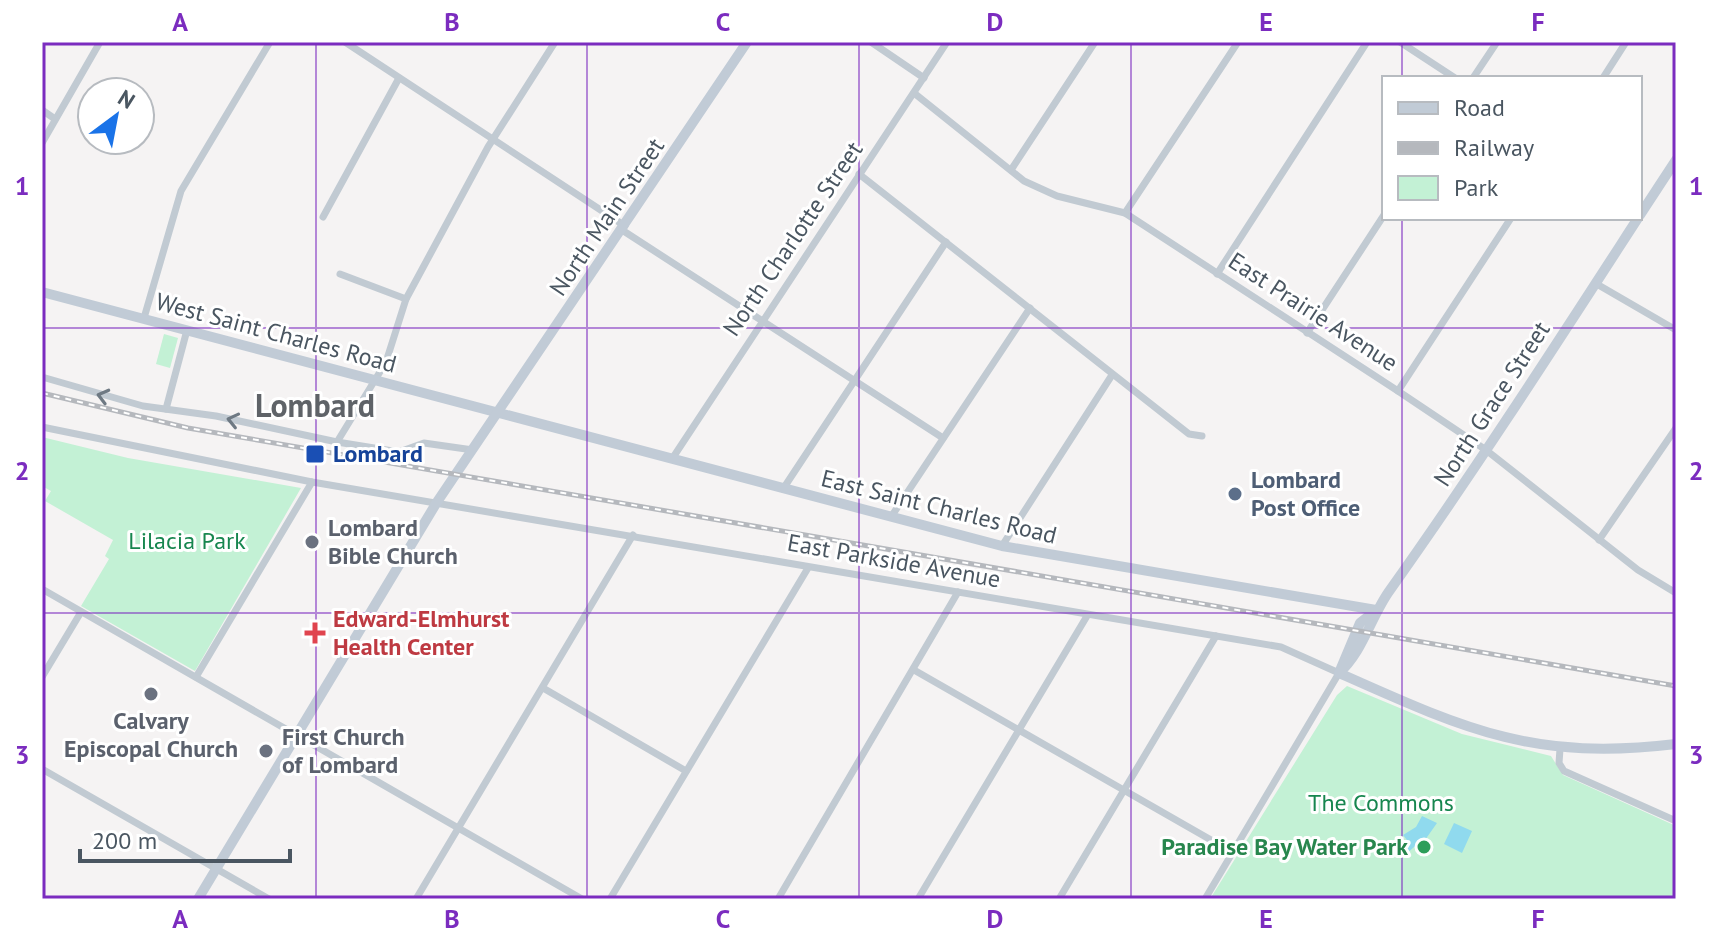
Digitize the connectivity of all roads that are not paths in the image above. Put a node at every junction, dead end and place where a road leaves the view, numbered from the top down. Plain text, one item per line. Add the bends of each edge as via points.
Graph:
1 (100, 42) edge
2 (270, 42) edge
3 (345, 42) edge
4 (555, 42) edge
5 (747, 42) edge
6 (871, 42) edge
7 (947, 42) edge
8 (1095, 42) edge
9 (1238, 42) edge
10 (1367, 42) edge
11 (1400, 42) edge
12 (1497, 42) edge
13 (1626, 42) edge
14 (1452, 76) edge
15 (1474, 76) edge
16 (1604, 76) edge
17 (399, 78) junction
18 (924, 78) junction
19 (914, 93) junction
20 (42, 110) edge
21 (55, 119) junction
22 (493, 139) junction
23 (42, 143) edge
24 (1676, 160) edge
25 (1011, 170) junction
26 (859, 174) junction
27 (1644, 201) edge
28 (1125, 213) junction
29 (323, 217) dead end
30 (1382, 218) edge
31 (1510, 220) edge
32 (1636, 220) edge
33 (624, 228) junction
34 (946, 242) junction
35 (340, 274) dead end
36 (1217, 274) junction
37 (1595, 283) junction
38 (42, 292) edge
39 (406, 299) junction
40 (1030, 308) junction
41 (144, 318) junction
42 (763, 320) junction
43 (187, 330) junction
44 (1676, 330) edge
45 (1307, 333) junction
46 (1112, 375) junction
47 (42, 377) edge
48 (374, 379) junction
49 (855, 379) junction
50 (1398, 391) junction
51 (166, 409) junction
52 (499, 413) junction
53 (42, 427) edge
54 (1676, 428) edge
55 (1202, 436) dead end
56 (943, 438) junction
57 (337, 442) junction
58 (475, 450) junction
59 (1486, 450) junction
60 (672, 459) junction
61 (312, 482) junction
62 (783, 489) junction
63 (437, 502) junction
64 (891, 517) junction
65 (633, 535) junction
66 (1599, 540) junction
67 (1002, 546) junction
68 (808, 568) junction
69 (42, 589) edge
70 (958, 592) junction
71 (1676, 593) edge
72 (1376, 610) junction
73 (81, 612) junction
74 (1087, 616) junction
75 (1216, 636) junction
76 (914, 670) junction
77 (1339, 673) junction
78 (42, 677) edge
79 (196, 677) junction
80 (543, 688) junction
81 (1019, 729) junction
82 (296, 735) junction
83 (1676, 744) edge
84 (1560, 749) junction
85 (42, 769) edge
86 (686, 771) junction
87 (1124, 790) junction
88 (1676, 821) edge
89 (459, 827) junction
90 (1232, 852) junction
91 (217, 869) junction
92 (198, 899) edge
93 (269, 899) edge
94 (416, 899) edge
95 (582, 899) edge
96 (610, 899) edge
97 (778, 899) edge
98 (918, 899) edge
99 (1059, 899) edge
100 (1205, 899) edge

1 - 21 street
2 - 41 street via 181,191
3 - 17 street
4 - 22 street
5 - 33 main road, North Main Street
6 - 18 street
7 - 18 street, North Charlotte Street
8 - 25 street
9 - 28 street
10 - 36 street
11 - 14 street
12 - 15 street
13 - 16 street
17 - 22 street
17 - 29 street
18 - 19 street, North Charlotte Street
19 - 25 street, East Prairie Avenue
19 - 26 street, North Charlotte Street
20 - 21 street
21 - 23 street
22 - 33 street
22 - 39 street
24 - 27 main road, North Grace Street
25 - 28 street, East Prairie Avenue via 1046,192
26 - 34 street
26 - 42 street, North Charlotte Street
28 - 36 street, East Prairie Avenue
30 - 45 street
31 - 50 street
32 - 37 main road, North Grace Street
33 - 42 street
33 - 52 main road, North Main Street
34 - 40 street
34 - 49 street
35 - 39 street
36 - 45 street, East Prairie Avenue
37 - 44 street
37 - 59 main road, North Grace Street
38 - 41 main road, West Saint Charles Road
39 - 48 street via 386,362
40 - 46 street
40 - 56 street
41 - 43 main road, West Saint Charles Road
42 - 49 street
42 - 60 street, North Charlotte Street
43 - 48 main road, West Saint Charles Road
43 - 51 street
45 - 50 street, East Prairie Avenue
46 - 55 street via 1189,434
46 - 67 street
51 -> 47 street
48 - 52 main road, West Saint Charles Road
48 - 57 street
49 - 56 street
49 - 62 street
50 - 59 street, East Prairie Avenue
57 -> 51 street
52 - 58 main road, North Main Street
52 - 60 main road, East Saint Charles Road
53 - 61 street, East Parkside Avenue
54 - 66 street
56 - 64 street
57 - 58 street via 399,452 431,443
58 - 63 main road, North Main Street
59 - 66 street, East Prairie Avenue
59 - 72 main road, North Grace Street
60 - 62 main road, East Saint Charles Road
61 - 63 street, East Parkside Avenue
61 - 79 street
62 - 64 main road, East Saint Charles Road
63 - 65 street, East Parkside Avenue
63 - 82 main road, North Main Street
64 - 67 main road, East Saint Charles Road
65 - 68 street, East Parkside Avenue
65 - 80 street
66 - 71 street, East Prairie Avenue
67 - 72 main road, East Saint Charles Road
68 - 70 street, East Parkside Avenue
68 - 86 street
69 - 73 street
70 - 74 street, East Parkside Avenue
70 - 76 street
72 - 77 main road, North Grace Street via 1360,623
73 - 78 street
73 - 79 street
74 - 75 street, East Parkside Avenue
74 - 81 street
75 - 77 street, East Parkside Avenue via 1281,647
75 - 87 street
76 - 81 street
76 - 97 street
77 - 84 main road via 1463,726
77 - 90 street
79 - 82 street
80 - 86 street
80 - 89 street
81 - 87 street
81 - 98 street
82 - 89 street
82 - 91 main road, North Main Street
83 - 84 main road
84 - 88 street via 1564,771
85 - 91 street
86 - 96 street
87 - 90 street
87 - 99 street
89 - 94 street
89 - 95 street
90 - 100 street
91 - 92 main road, North Main Street
91 - 93 street

